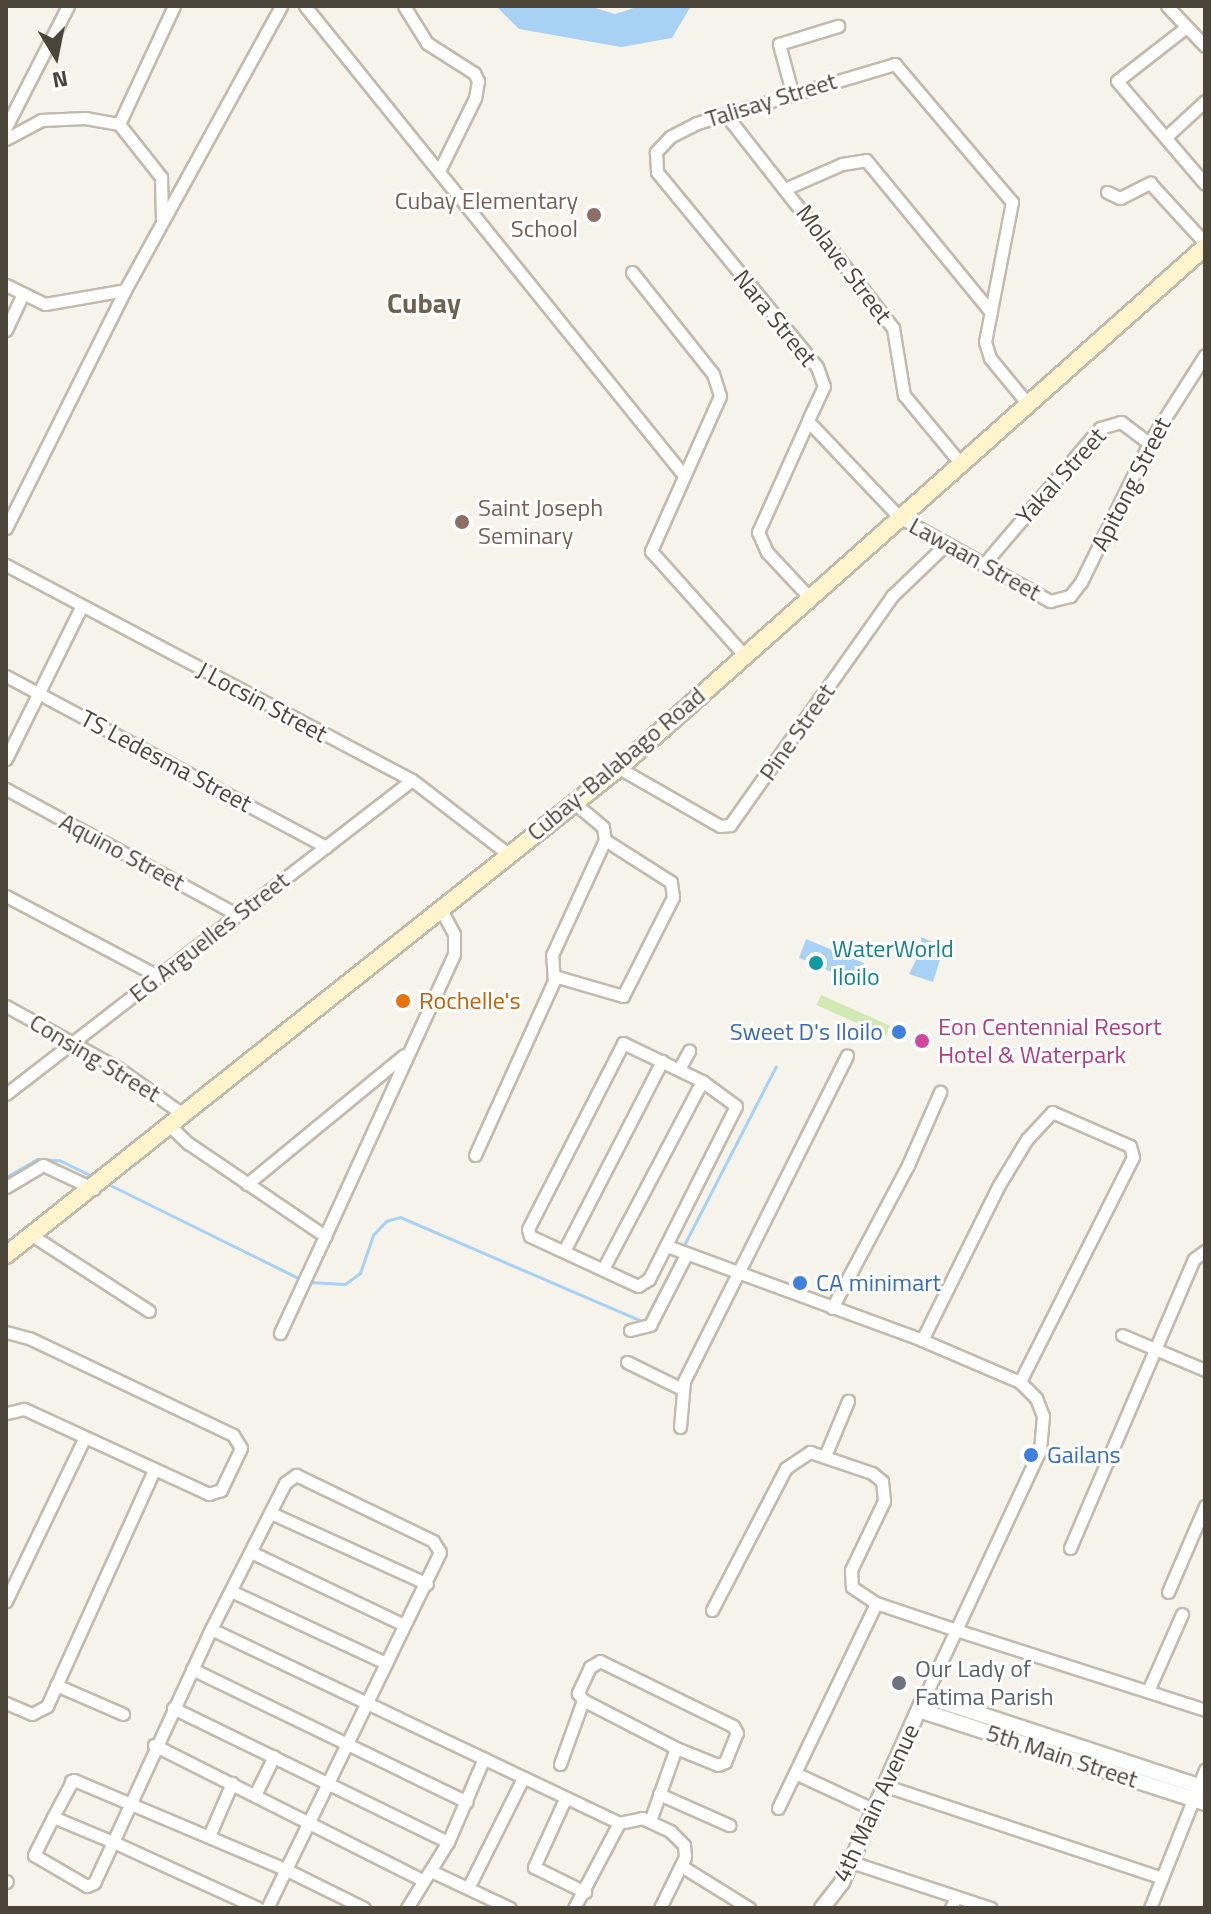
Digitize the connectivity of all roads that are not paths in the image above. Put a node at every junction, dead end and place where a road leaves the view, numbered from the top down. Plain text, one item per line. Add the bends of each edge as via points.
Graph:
1 (68, 6) edge
2 (174, 6) edge
3 (281, 6) edge
4 (305, 6) edge
5 (404, 6) edge
6 (1167, 6) edge
7 (838, 26) dead end
8 (1185, 28) junction
9 (1205, 46) edge
10 (792, 92) junction
11 (1205, 101) edge
12 (726, 115) junction
13 (119, 124) junction
14 (6, 127) edge
15 (1166, 137) junction
16 (6, 139) edge
17 (656, 152) joint
18 (440, 169) junction
19 (1205, 184) edge
20 (787, 188) junction
21 (1107, 192) dead end
22 (162, 227) junction
23 (1205, 245) edge
24 (632, 272) dead end
25 (6, 285) edge
26 (125, 290) junction
27 (22, 296) junction
28 (991, 312) junction
29 (6, 330) edge
30 (1205, 355) edge
31 (1027, 403) junction
32 (808, 421) junction
33 (1149, 443) junction
34 (961, 464) junction
35 (682, 473) junction
36 (899, 517) junction
37 (6, 528) edge
38 (946, 544) junction
39 (6, 565) edge
40 (983, 565) junction
41 (809, 597) junction
42 (1050, 601) joint
43 (81, 607) junction
44 (744, 655) junction
45 (6, 676) edge
46 (40, 693) junction
47 (6, 759) edge
48 (619, 768) junction
49 (412, 780) junction
50 (6, 789) edge
51 (576, 804) junction
52 (605, 840) junction
53 (326, 847) junction
54 (508, 854) junction
55 (6, 896) edge
56 (441, 910) junction
57 (238, 915) junction
58 (158, 976) junction
59 (554, 976) junction
60 (6, 1006) edge
61 (72, 1043) junction
62 (689, 1051) dead end
63 (407, 1053) junction
64 (847, 1056) dead end
65 (662, 1061) junction
66 (679, 1069) junction
67 (702, 1081) junction
68 (940, 1092) dead end
69 (6, 1094) edge
70 (174, 1118) junction
71 (475, 1155) dead end
72 (103, 1180) junction
73 (247, 1184) junction
74 (6, 1187) edge
75 (33, 1236) junction
76 (325, 1236) junction
77 (564, 1251) junction
78 (677, 1251) junction
79 (1205, 1251) edge
80 (6, 1255) edge
81 (603, 1269) junction
82 (737, 1274) junction
83 (832, 1308) junction
84 (149, 1311) dead end
85 (630, 1330) dead end
86 (6, 1332) edge
87 (280, 1333) dead end
88 (1122, 1335) dead end
89 (922, 1340) junction
90 (1157, 1351) junction
91 (627, 1362) dead end
92 (1205, 1370) edge
93 (1020, 1382) junction
94 (682, 1389) junction
95 (848, 1401) dead end
96 (6, 1413) edge
97 (680, 1427) dead end
98 (84, 1439) junction
99 (825, 1456) junction
100 (154, 1470) junction
101 (1205, 1506) edge
102 (273, 1514) junction
103 (1070, 1548) dead end
104 (253, 1553) junction
105 (427, 1584) junction
106 (233, 1592) junction
107 (1168, 1592) dead end
108 (6, 1601) edge
109 (876, 1603) junction
110 (712, 1610) dead end
111 (1182, 1614) dead end
112 (404, 1625) junction
113 (211, 1629) junction
114 (956, 1630) junction
115 (386, 1663) junction
116 (192, 1669) junction
117 (56, 1685) junction
118 (1148, 1691) junction
119 (583, 1700) junction
120 (6, 1703) edge
121 (922, 1703) junction
122 (368, 1704) junction
123 (173, 1708) junction
124 (1205, 1710) edge
125 (123, 1714) dead end
126 (350, 1743) junction
127 (154, 1745) junction
128 (676, 1748) junction
129 (274, 1756) junction
130 (484, 1758) junction
131 (560, 1764) dead end
132 (1205, 1770) edge
133 (795, 1773) junction
134 (523, 1778) junction
135 (331, 1782) junction
136 (232, 1783) junction
137 (886, 1786) junction
138 (659, 1794) junction
139 (1201, 1794) edge
140 (255, 1795) junction
141 (565, 1799) junction
142 (467, 1802) junction
143 (130, 1803) junction
144 (778, 1808) dead end
145 (875, 1810) junction
146 (53, 1817) junction
147 (312, 1821) junction
148 (650, 1821) junction
149 (619, 1823) junction
150 (729, 1825) dead end
151 (209, 1836) junction
152 (113, 1842) junction
153 (448, 1842) junction
154 (851, 1862) junction
155 (683, 1867) junction
156 (287, 1870) junction
157 (431, 1871) junction
158 (1162, 1878) junction
159 (422, 1880) junction
160 (469, 1886) junction
161 (585, 1892) junction
162 (953, 1902) edge
163 (824, 1907) edge
164 (258, 1908) edge
165 (267, 1908) edge
166 (364, 1908) edge
167 (407, 1908) edge
168 (510, 1908) edge
169 (574, 1908) edge
170 (660, 1908) edge
171 (749, 1908) edge
172 (991, 1908) edge
173 (1150, 1908) edge

1 - 14 street
2 - 13 street
3 - 22 street
4 - 18 street
5 - 18 street via 427,43 474,73 478,81
6 - 8 street
7 - 10 street via 779,44
8 - 9 street
8 - 15 street via 1117,81
10 - 12 street, Talisay Street
10 - 28 street, Talisay Street via 895,64 1012,202
11 - 15 street
12 - 17 street, Talisay Street via 683,129
12 - 20 street, Molave Street
13 - 16 street via 85,118 41,120
13 - 22 street via 161,177
15 - 19 street
17 - 32 street, Nara Street via 657,172 817,367 824,386
18 - 35 street
20 - 28 street via 842,164 866,160
20 - 34 street, Molave Street via 893,328 904,395
21 - 23 street via 1120,198 1150,183
22 - 26 street
23 - 31 main road, Cubay-Balabago Road
24 - 35 street via 719,385 716,407
25 - 27 street
26 - 27 street via 62,304
26 - 37 street
27 - 29 street
28 - 31 street via 986,351
30 - 33 street, Apitong Street
31 - 34 main road, Cubay-Balabago Road
32 - 36 street
32 - 41 street, Nara Street via 758,532 767,552
33 - 40 street, Yakal Street via 1121,422 1100,428
33 - 42 street, Apitong Street via 1081,582 1070,596
34 - 36 main road, Cubay-Balabago Road
35 - 44 street via 651,551
36 - 38 street, Lawaan Street
36 - 41 main road, Cubay-Balabago Road
38 - 40 street, Lawaan Street
38 - 48 street, Pine Street via 892,596 730,825 720,826
39 - 43 street, J Locsin Street
40 - 42 street, Lawaan Street
41 - 44 main road, Cubay-Balabago Road
43 - 46 street
43 - 49 street, J Locsin Street
44 - 48 main road, Cubay-Balabago Road
45 - 46 street, TS Ledesma Street
46 - 47 street
46 - 53 street, TS Ledesma Street
48 - 51 main road, Cubay-Balabago Road
49 - 53 street, EG Arguelles Street
49 - 54 street, J Locsin Street
50 - 57 street, Aquino Street
51 - 52 street via 603,827
51 - 54 main road, Cubay-Balabago Road
52 - 59 street via 552,955
52 - 59 street via 676,890 623,996
53 - 57 street, EG Arguelles Street
54 - 56 main road, Cubay-Balabago Road
55 - 58 street
56 - 63 street via 456,946
56 - 70 main road, Cubay-Balabago Road
57 - 58 street, EG Arguelles Street
58 - 61 street, EG Arguelles Street
59 - 71 street
60 - 61 street, Consing Street
61 - 69 street, EG Arguelles Street
61 - 70 street, Consing Street
62 - 66 street
63 - 73 street
63 - 76 street
64 - 82 street
65 - 66 street
65 - 77 street
65 - 77 street via 627,1044 615,1053 530,1221 530,1236
66 - 67 street
67 - 78 street via 734,1101 735,1110
67 - 81 street
68 - 83 street via 908,1165
70 - 72 main road, Cubay-Balabago Road
70 - 73 street, Consing Street
72 - 74 street via 52,1165 35,1167
72 - 75 main road, Cubay-Balabago Road
73 - 76 street, Consing Street
75 - 80 main road, Cubay-Balabago Road
75 - 84 street
76 - 87 street
77 - 81 street
78 - 81 street via 642,1286
78 - 82 street
78 - 85 street via 650,1325
79 - 90 street via 1194,1259
82 - 83 street
82 - 94 street
83 - 89 street
86 - 100 street via 29,1338 240,1441 239,1455 216,1493
88 - 90 street
89 - 93 street
89 - 93 street via 1027,1139 1052,1112 1130,1146 1133,1157
90 - 92 street
90 - 103 street
91 - 94 street
93 - 114 street via 1036,1398 1043,1416 1040,1450
94 - 97 street
95 - 99 street
96 - 98 street via 24,1409
98 - 100 street
98 - 108 street
99 - 109 street via 882,1481 884,1501 849,1579
99 - 110 street via 806,1453 786,1468
100 - 117 street
101 - 107 street
102 - 104 street
102 - 105 street
102 - 105 street via 289,1478 300,1476 438,1544 439,1557
104 - 106 street
104 - 112 street
105 - 112 street
106 - 113 street
106 - 115 street
109 - 114 street
109 - 133 street
111 - 118 street
112 - 115 street
113 - 116 street
113 - 122 street
114 - 118 street
114 - 121 street
115 - 122 street
116 - 123 street
116 - 126 street
117 - 120 street via 42,1710 32,1714
117 - 125 street
118 - 124 street
119 - 128 street
119 - 128 street via 578,1693 590,1667 600,1661 733,1726 737,1733 725,1762 718,1765
119 - 131 street
121 - 137 street, 4th Main Avenue
121 - 139 street, 5th Main Street
122 - 126 street
122 - 130 street
123 - 127 street
123 - 129 street
126 - 135 street
126 - 142 street
127 - 136 street
127 - 143 street
128 - 138 street
129 - 135 street
129 - 140 street
130 - 134 street
130 - 142 street
132 - 139 street
133 - 144 street
133 - 145 street
134 - 141 street
134 - 160 street
135 - 147 street
135 - 153 street
136 - 140 street
136 - 151 street
137 - 145 street, 4th Main Avenue
137 - 158 street
138 - 148 street
138 - 150 street
139 - 158 street
140 - 147 street
141 - 149 street
141 - 161 street via 534,1867
142 - 153 street
143 - 146 street via 74,1780
143 - 151 street
143 - 152 street
145 - 154 street, 4th Main Avenue
146 - 152 street
146 - 152 street via 34,1855 87,1886 94,1883
147 - 156 street
147 - 159 street
148 - 149 street via 634,1817
148 - 155 street via 684,1845
149 - 161 street
151 - 156 street
152 - 164 street
153 - 157 street
154 - 162 street
154 - 163 street, 4th Main Avenue
155 - 170 street
155 - 171 street
156 - 165 street
156 - 166 street
157 - 159 street
157 - 160 street
158 - 173 street
159 - 167 street
160 - 168 street
161 - 169 street
162 - 172 street

